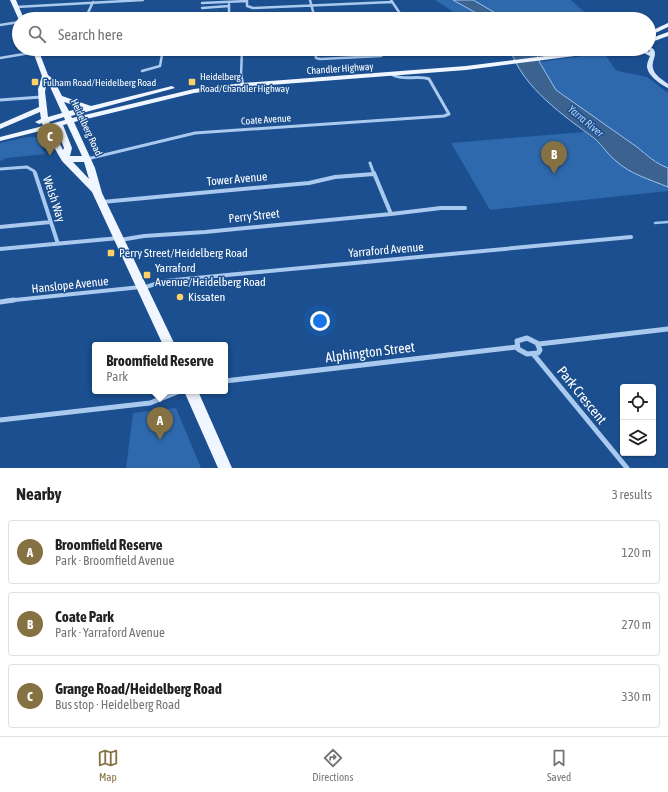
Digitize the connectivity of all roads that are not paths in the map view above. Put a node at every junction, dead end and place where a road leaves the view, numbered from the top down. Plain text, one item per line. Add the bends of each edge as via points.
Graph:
1 (13, 0) edge
2 (143, 0) edge
3 (247, 0) edge
4 (310, 0) edge
5 (96, 1) edge
6 (392, 1) edge
7 (229, 2) junction
8 (202, 3) dead end
9 (16, 6) junction
10 (229, 6) junction
11 (311, 6) junction
12 (202, 8) dead end
13 (18, 12) edge
14 (89, 12) edge
15 (229, 12) edge
16 (313, 12) edge
17 (400, 12) edge
18 (12, 23) edge
19 (0, 25) edge
20 (668, 25) edge
21 (656, 31) edge
22 (668, 34) edge
23 (656, 38) edge
24 (12, 56) edge
25 (37, 56) edge
26 (162, 56) edge
27 (242, 56) edge
28 (316, 56) edge
29 (381, 56) edge
30 (534, 56) edge
31 (554, 56) edge
32 (653, 56) edge
33 (0, 58) edge
34 (480, 64) junction
35 (142, 71) dead end
36 (45, 76) junction
37 (393, 77) junction
38 (242, 82) junction
39 (668, 86) edge
40 (41, 97) junction
41 (58, 97) junction
42 (0, 100) edge
43 (42, 108) junction
44 (91, 108) junction
45 (106, 112) junction
46 (68, 118) junction
47 (46, 124) junction
48 (59, 124) junction
49 (0, 127) edge
50 (74, 130) junction
51 (0, 133) edge
52 (0, 139) edge
53 (65, 159) junction
54 (84, 159) junction
55 (370, 163) dead end
56 (0, 169) edge
57 (374, 174) junction
58 (85, 180) junction
59 (100, 198) junction
60 (465, 208) dead end
61 (391, 214) junction
62 (51, 222) junction
63 (0, 227) edge
64 (631, 237) dead end
65 (120, 239) junction
66 (58, 244) junction
67 (0, 249) edge
68 (142, 287) junction
69 (0, 302) edge
70 (668, 329) edge
71 (168, 342) edge
72 (539, 344) junction
73 (517, 347) junction
74 (534, 355) junction
75 (228, 381) edge
76 (172, 394) edge
77 (192, 394) edge
78 (0, 420) edge
79 (225, 468) edge
80 (627, 468) edge

1 - 9 main road
2 - 5 street
3 - 7 street
3 - 11 street via 247,6 253,8
4 - 11 street
5 - 9 street
5 - 14 street
6 - 11 street
6 - 17 street
7 - 8 street
7 - 10 street
9 - 13 main road
10 - 12 street
10 - 15 street
11 - 16 street
18 - 19 street
20 - 21 main road
22 - 23 main road
24 - 33 street
25 - 36 main road, Heidelberg Road
26 - 35 street via 160,66
27 - 38 street
28 - 29 street via 320,59
30 - 34 main road, Chandler Highway
31 - 34 main road, Chandler Highway
32 - 39 main road via 650,67 652,71
34 - 37 main road, Chandler Highway
34 - 38 main road, Chandler Highway
36 - 40 main road, Heidelberg Road via 41,82
36 - 41 main road, Heidelberg Road via 51,80
37 - 38 main road, Chandler Highway
37 - 54 street, Coate Avenue via 422,76 430,80 449,114 195,133
38 - 44 main road, Chandler Highway via 173,88
38 - 45 main road, Chandler Highway via 184,92
40 - 42 street
40 - 43 main road, Heidelberg Road
41 - 44 main road
41 - 46 main road, Heidelberg Road
43 - 47 main road, Heidelberg Road
43 - 49 main road
44 - 46 main road, Chandler Highway
45 - 46 main road, Chandler Highway
45 - 50 main road
46 - 47 main road, Chandler Highway
46 - 48 main road, Chandler Highway
46 - 50 main road, Heidelberg Road
47 - 48 main road, Chandler Highway
47 - 51 main road
47 - 52 main road
47 - 53 main road, Heidelberg Road via 55,146
48 - 53 main road via 68,148
50 - 54 main road, Heidelberg Road
53 - 54 main road
53 - 58 main road, Heidelberg Road
54 - 58 main road
54 - 59 main road, Heidelberg Road via 91,168
55 - 57 street
56 - 62 street, Welsh Way via 33,169
57 - 59 street, Tower Avenue via 335,176 309,183
57 - 61 street
58 - 59 main road, Heidelberg Road
59 - 65 main road, Heidelberg Road
60 - 61 street, Perry Street
61 - 65 street, Perry Street
62 - 63 street
62 - 66 street, Welsh Way
64 - 68 street, Yarraford Avenue via 164,281
65 - 66 street, Perry Street
65 - 68 main road, Heidelberg Road
66 - 67 street, Perry Street
68 - 69 street, Hanslope Avenue
68 - 71 main road, Heidelberg Road
70 - 72 street
72 - 73 street via 523,338 517,341
72 - 74 street via 540,350
73 - 74 street via 526,354
73 - 75 street, Alphington Street
74 - 80 street, Park Crescent
76 - 78 street via 150,403
77 - 79 main road

